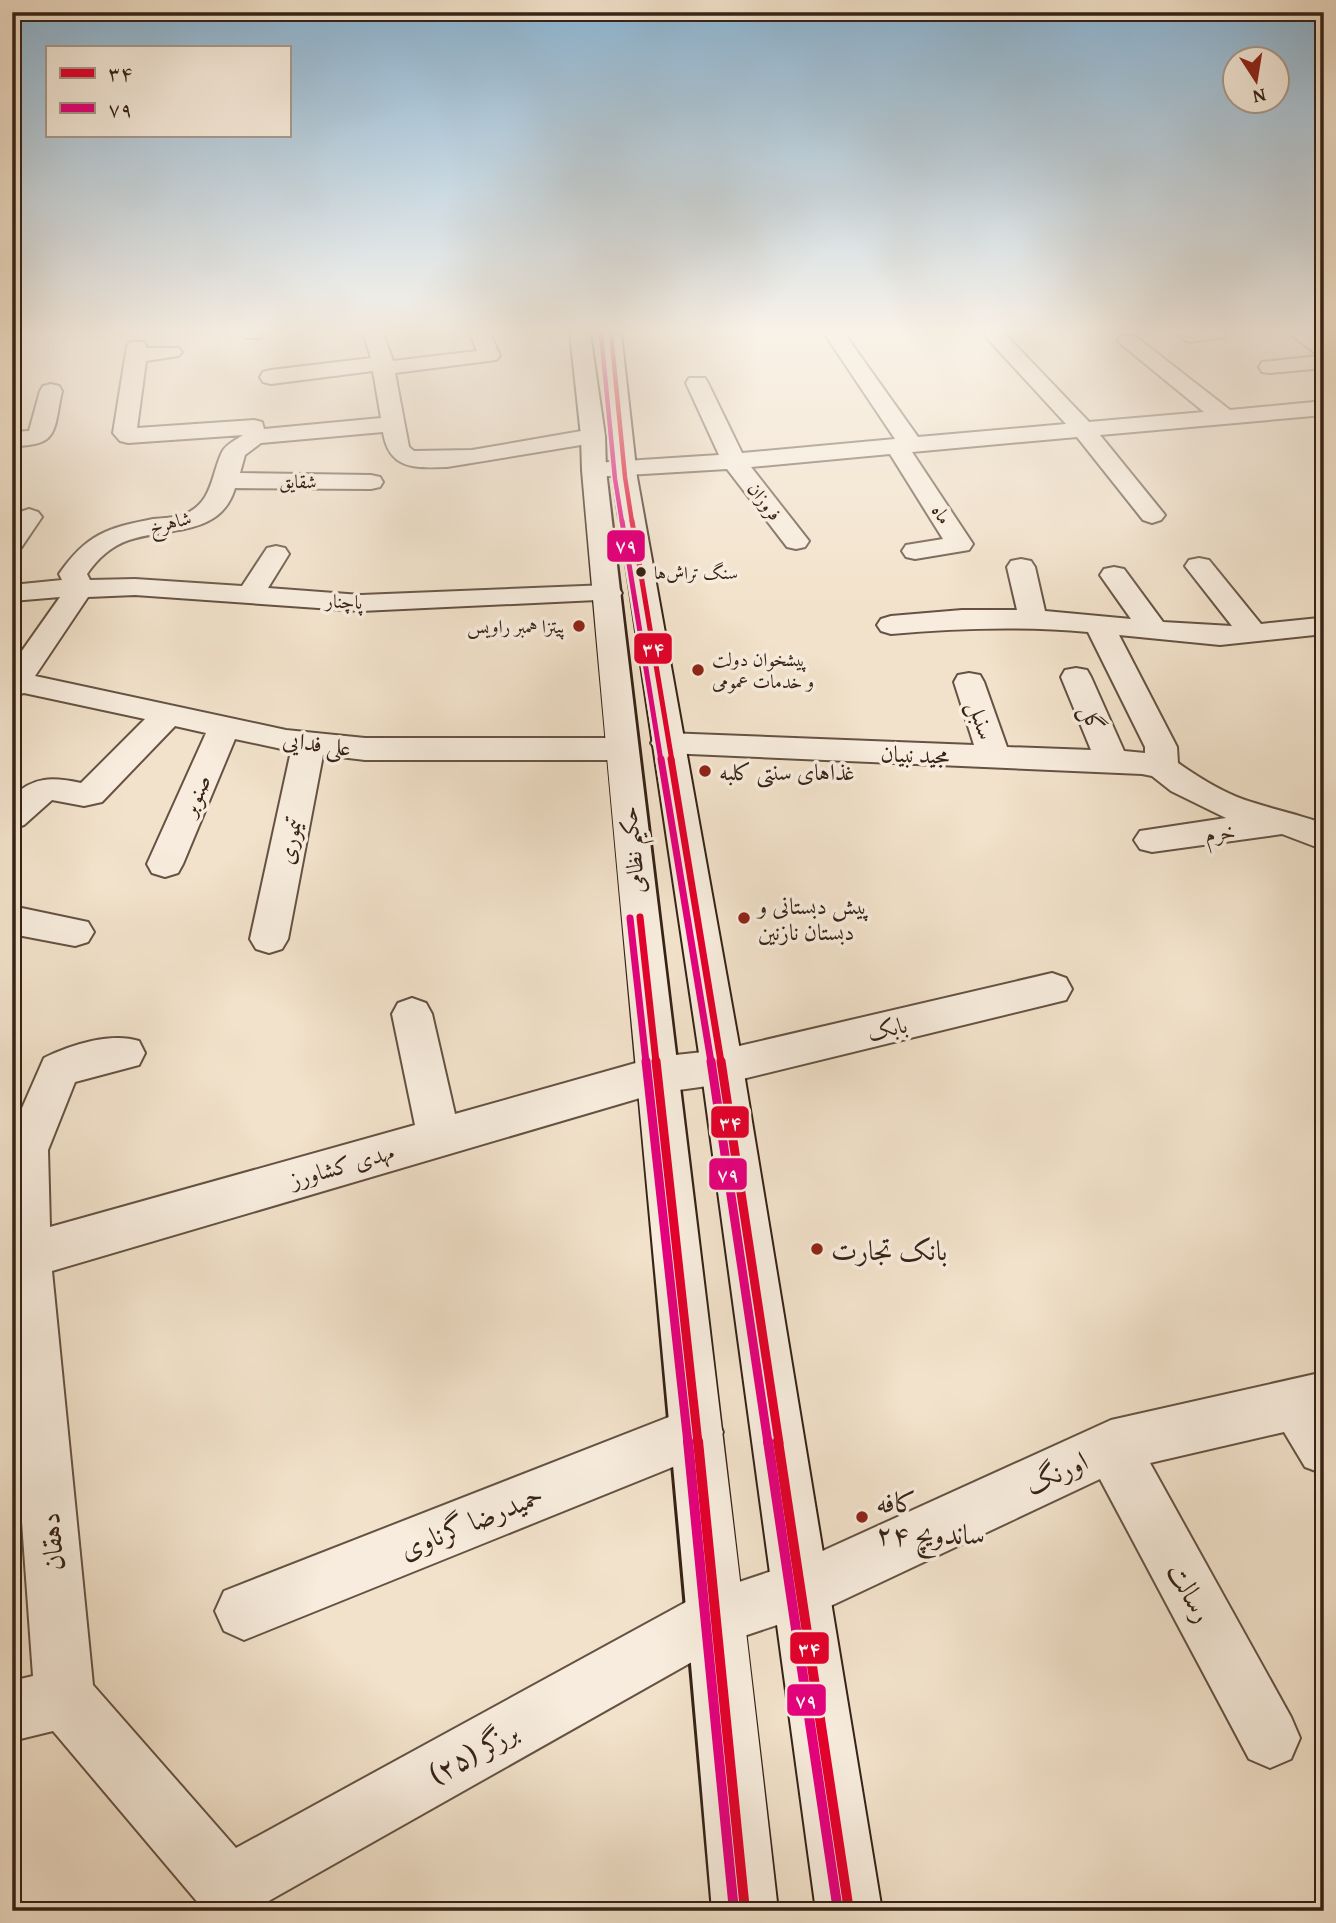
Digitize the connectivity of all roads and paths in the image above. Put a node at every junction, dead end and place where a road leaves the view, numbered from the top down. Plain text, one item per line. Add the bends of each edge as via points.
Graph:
1 (43, 423) edge
2 (126, 423) edge
3 (254, 423) edge
4 (597, 423) edge
5 (606, 423) edge
6 (716, 423) edge
7 (890, 423) edge
8 (1078, 423) edge
9 (1151, 423) edge
10 (394, 424) joint
11 (1083, 429) junction
12 (255, 432) junction
13 (12, 439) edge
14 (904, 446) junction
15 (604, 458) junction
16 (734, 461) junction
17 (224, 480) junction
18 (371, 482) dead end
19 (1152, 515) dead end
20 (29, 517) dead end
21 (12, 541) edge
22 (796, 541) dead end
23 (915, 551) dead end
24 (276, 554) dead end
25 (1199, 566) dead end
26 (1021, 568) dead end
27 (1114, 575) dead end
28 (80, 588) junction
29 (12, 593) edge
30 (608, 593) junction
31 (250, 595) junction
32 (1033, 618) junction
33 (1099, 624) junction
34 (891, 625) dead end
35 (1319, 627) dead end
36 (1154, 631) junction
37 (1253, 633) junction
38 (1076, 677) dead end
39 (969, 682) dead end
40 (15, 684) edge
41 (168, 715) junction
42 (225, 727) junction
43 (309, 742) junction
44 (667, 743) junction
45 (621, 749) junction
46 (994, 757) junction
47 (1111, 760) junction
48 (1162, 767) junction
49 (12, 817) edge
50 (1324, 817) edge
51 (1288, 823) junction
52 (1324, 838) edge
53 (1152, 840) dead end
54 (165, 864) dead end
55 (12, 920) edge
56 (75, 932) dead end
57 (269, 939) dead end
58 (1052, 989) dead end
59 (412, 1014) dead end
60 (124, 1054) dead end
61 (722, 1067) junction
62 (657, 1075) junction
63 (439, 1138) junction
64 (19, 1151) edge
65 (27, 1255) junction
66 (1309, 1400) edge
67 (697, 1432) junction
68 (1111, 1446) junction
69 (1324, 1448) edge
70 (803, 1590) junction
71 (244, 1611) dead end
72 (717, 1616) junction
73 (38, 1704) edge
74 (1270, 1738) dead end
75 (227, 1899) edge
76 (745, 1911) edge
77 (849, 1911) edge

1 - 13 street via 40,435
2 - 12 street via 128,436
3 - 12 street
4 - 15 street, حکیم نظامی
5 - 15 street, حکیم نظامی
6 - 16 street, فروزان
7 - 14 street
8 - 11 street
9 - 11 street
10 - 12 street
10 - 15 street via 397,448 421,460
11 - 14 street
11 - 19 street
12 - 17 street, شاهرخ via 234,452
14 - 16 street
14 - 23 street, ماه via 960,544
15 - 16 street
15 - 30 street, حکیم نظامی
15 - 44 street, حکیم نظامی
16 - 22 street, فروزان
17 - 18 street, شقایق
17 - 28 street, شاهرخ via 210,508 193,520 122,533 101,543 73,574
20 - 21 street
24 - 31 street
25 - 37 street
26 - 32 street
27 - 36 street
28 - 29 street, پاچنار
28 - 31 street, پاچنار
28 - 40 street
30 - 31 street, پاچنار via 361,603
30 - 45 street, حکیم نظامی
32 - 33 street
32 - 34 street
33 - 36 street
33 - 48 street via 1161,747
35 - 37 street
36 - 37 street via 1220,636
38 - 47 street, گل
39 - 46 street, سنبل
40 - 41 street, علی فدایی
41 - 42 street, علی فدایی
41 - 49 street via 90,794 46,788
42 - 43 street, علی فدایی
42 - 54 street, صنوبر
43 - 45 street, علی فدایی via 365,749
43 - 57 street, تیموری
44 - 46 street, مجید نبیان
44 - 61 street, حکیم نظامی
45 - 62 street, حکیم نظامی
46 - 47 street, مجید نبیان
47 - 48 street, مجید نبیان
48 - 51 street, مجید نبیان via 1234,809
50 - 51 street, مجید نبیان
51 - 52 street
51 - 53 street, خرم
55 - 56 street
58 - 61 street, بابک
59 - 63 street
60 - 64 street via 59,1070
61 - 62 street, بابک
61 - 70 street, حکیم نظامی
62 - 63 street, مهدی کشاورز
62 - 67 street, حکیم نظامی
63 - 65 street, مهدی کشاورز
64 - 65 street, دهقان
65 - 73 street, دهقان
66 - 68 street, اورنگ
66 - 69 street
67 - 71 street, حمیدرضا گرناوی
67 - 72 street, حکیم نظامی
68 - 70 street, اورنگ
68 - 74 street, رسالت
70 - 72 street, اورنگ
70 - 77 street, حکیم نظامی
72 - 75 street, برزگر (۲۵)
72 - 76 street, حکیم نظامی
73 - 75 street, دهقان

